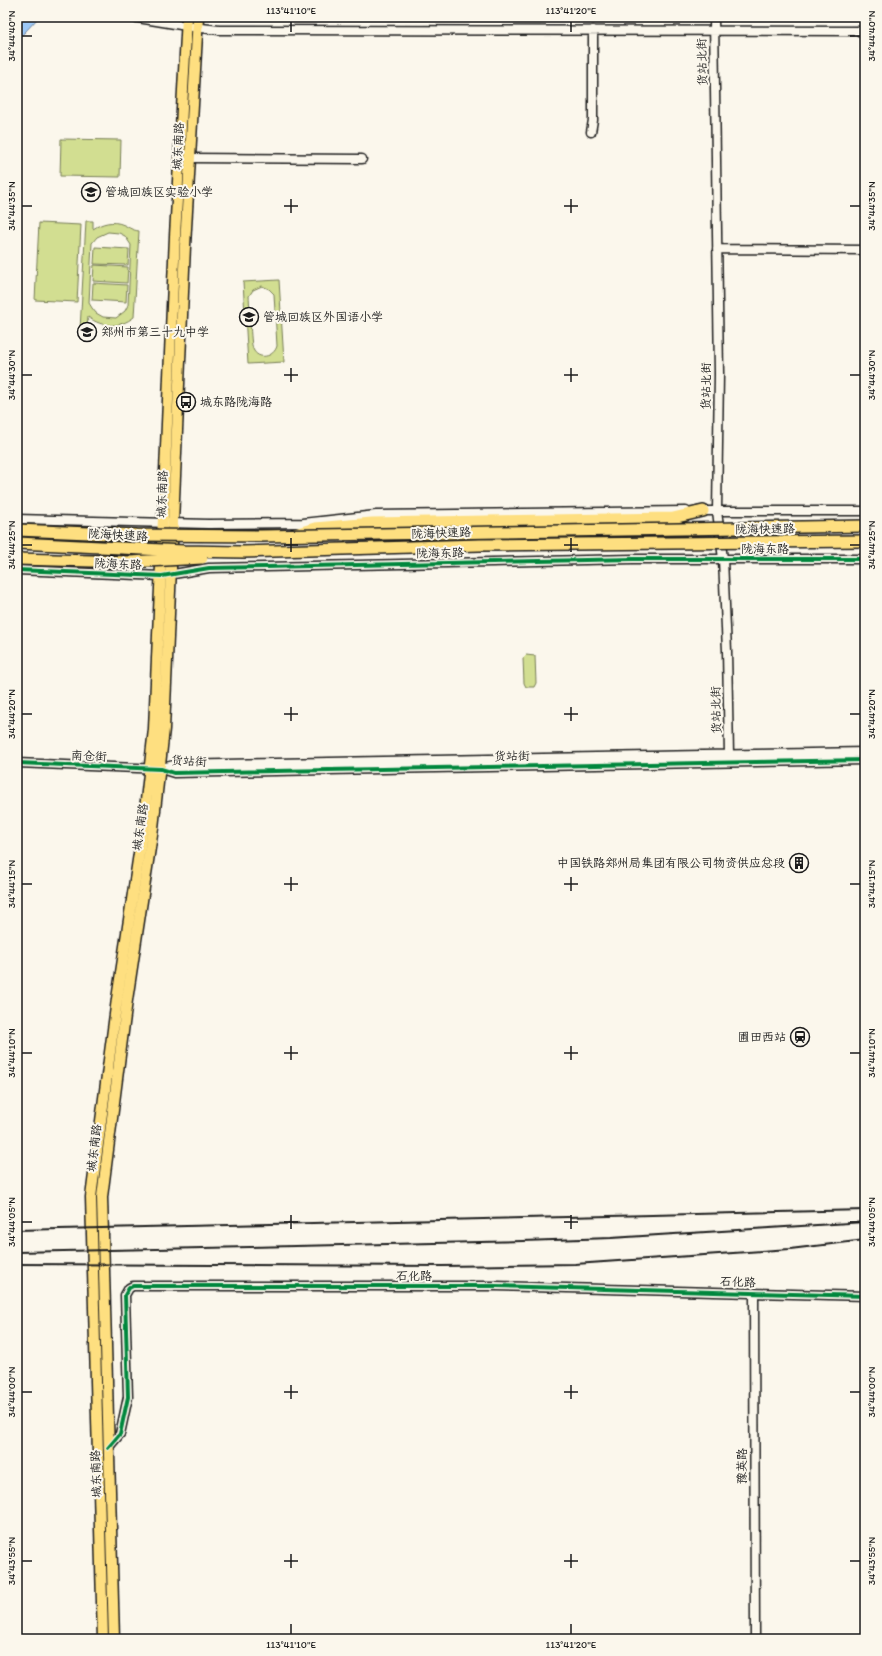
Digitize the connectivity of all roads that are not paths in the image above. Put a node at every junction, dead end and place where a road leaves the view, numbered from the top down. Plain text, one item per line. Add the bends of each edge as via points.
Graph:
1 (132, 17) edge
2 (198, 17) edge
3 (714, 17) edge
4 (187, 22) edge
5 (198, 28) junction
6 (593, 30) junction
7 (714, 31) junction
8 (865, 31) edge
9 (591, 132) dead end
10 (190, 158) junction
11 (362, 159) dead end
12 (717, 249) junction
13 (865, 250) edge
14 (703, 511) junction
15 (717, 511) junction
16 (865, 511) edge
17 (17, 519) edge
18 (163, 523) junction
19 (174, 524) junction
20 (865, 526) edge
21 (17, 530) edge
22 (291, 536) junction
23 (865, 541) edge
24 (17, 543) edge
25 (301, 550) junction
26 (17, 559) edge
27 (723, 559) junction
28 (865, 559) edge
29 (17, 570) edge
30 (167, 575) junction
31 (865, 752) edge
32 (729, 755) junction
33 (865, 760) edge
34 (17, 763) edge
35 (156, 768) junction
36 (754, 1293) junction
37 (865, 1296) edge
38 (108, 1448) junction
39 (103, 1639) edge
40 (114, 1639) edge
41 (755, 1639) edge

1 - 4 street
2 - 5 main road, 城东南路
3 - 7 street, 货站北街
4 - 5 street
4 - 18 main road, 城东南路
5 - 6 street
5 - 10 main road, 城东南路
6 - 7 street
6 - 9 street
7 - 8 street
7 - 12 street, 货站北街
10 - 11 street
10 - 19 main road, 城东南路 via 184,246
12 - 13 street
12 - 15 street, 货站北街
14 - 15 street
14 - 19 street via 376,515 303,523
14 - 22 highway, bridge via 673,518 372,523 315,528
15 - 16 street
15 - 27 street, 货站北街
17 - 18 street
18 - 19 street
18 - 30 main road, 城东南路
19 - 30 main road, 城东南路
20 - 22 highway, 陇海快速路, bridge
21 - 22 highway, 陇海快速路, bridge via 137,535
23 - 25 highway, 陇海快速路, bridge via 480,545
24 - 25 highway, 陇海快速路, bridge via 191,551
25 - 26 highway, bridge via 243,558 130,562
27 - 28 street, 陇海东路
27 - 30 street, 陇海东路 via 209,568
27 - 32 street, 货站北街
29 - 30 street, 陇海东路
30 - 35 main road, 城东南路 via 167,698
31 - 32 street, 货站街
32 - 35 street, 货站街 via 181,765
33 - 35 street, 货站街 via 174,773
34 - 35 street, 南仓街
35 - 38 main road, 城东南路 via 102,1198
35 - 39 main road, 城东南路 via 117,999 91,1197
36 - 37 street, 石化路
36 - 38 street, 石化路 via 496,1286 133,1286 125,1295 128,1397 120,1434
36 - 41 street, 豫英路
38 - 40 main road, 城东南路

